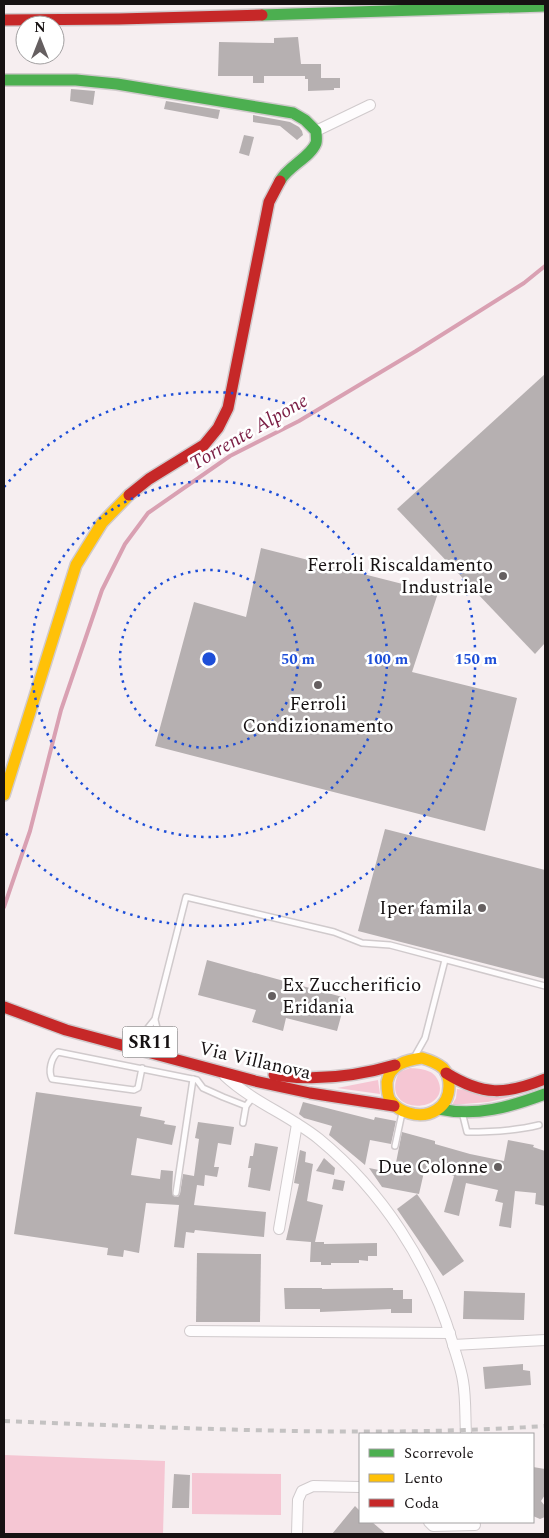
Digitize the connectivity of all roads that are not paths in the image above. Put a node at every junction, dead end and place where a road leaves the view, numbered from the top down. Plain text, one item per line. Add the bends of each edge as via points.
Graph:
1 (545, 6) edge
2 (4, 20) edge
3 (4, 80) edge
4 (370, 104) dead end
5 (316, 131) junction
6 (4, 795) edge
7 (445, 960) junction
8 (545, 986) edge
9 (5, 1007) edge
10 (24, 1013) junction
11 (155, 1020) junction
12 (127, 1036) junction
13 (425, 1038) junction
14 (166, 1046) junction
15 (411, 1059) junction
16 (432, 1061) junction
17 (395, 1065) junction
18 (200, 1067) junction
19 (142, 1068) junction
20 (226, 1070) junction
21 (446, 1073) junction
22 (195, 1079) junction
23 (545, 1079) edge
24 (270, 1084) junction
25 (545, 1094) edge
26 (249, 1102) junction
27 (274, 1109) junction
28 (398, 1109) junction
29 (439, 1109) junction
30 (462, 1113) junction
31 (243, 1123) dead end
32 (297, 1124) junction
33 (540, 1125) dead end
34 (396, 1146) dead end
35 (176, 1193) dead end
36 (279, 1229) dead end
37 (190, 1331) dead end
38 (450, 1333) junction
39 (545, 1340) edge
40 (454, 1345) junction
41 (466, 1433) edge
42 (359, 1487) edge
43 (430, 1523) edge
44 (476, 1527) edge
45 (297, 1534) edge

1 - 2 main road
3 - 5 main road via 84,80 267,108 293,113
4 - 5 street
5 - 6 main road via 316,143 283,175 269,202 228,408 204,445 149,479 121,502 102,523 76,565
7 - 8 lane
7 - 11 lane via 390,945 362,944 334,932 186,896
7 - 13 lane
9 - 10 main road, Via Villanova / SR11
10 - 12 main road, Via Villanova / SR11 via 68,1020
10 - 18 main road, Via Villanova / SR11 via 66,1030
11 - 12 lane via 143,1034
11 - 14 lane via 159,1036
12 - 14 main road, Via Villanova / SR11
13 - 15 lane
13 - 16 lane
14 - 17 main road, Via Villanova / SR11 via 258,1072 296,1078 350,1076
15 - 16 main road, SR11
15 - 17 main road, SR11
16 - 21 main road
17 - 28 main road via 390,1072 387,1096
18 - 20 main road, Via Villanova / SR11
18 - 22 lane
19 - 19 lane via 138,1088 134,1090 52,1079 50,1074 53,1056 58,1052
19 - 22 lane
20 - 24 main road, Via Villanova / SR11
20 - 26 street
21 - 23 main road via 472,1088 486,1090 520,1088
21 - 29 main road via 448,1096
22 - 26 lane via 203,1088 223,1098
22 - 35 lane
24 - 27 street via 268,1096
24 - 28 main road, Via Villanova / SR11
25 - 30 main road, SR11 via 517,1104
26 - 27 street
26 - 31 lane
27 - 32 street
28 - 29 main road, SR11 via 426,1114
28 - 34 lane
29 - 30 main road, SR11
30 - 33 lane via 467,1132 504,1132
32 - 36 street
32 - 38 street via 337,1155 372,1191 424,1268
37 - 38 street
38 - 40 street
39 - 40 street
40 - 41 street via 464,1382
42 - 45 street via 313,1486 302,1491 298,1500
43 - 44 street via 433,1526

